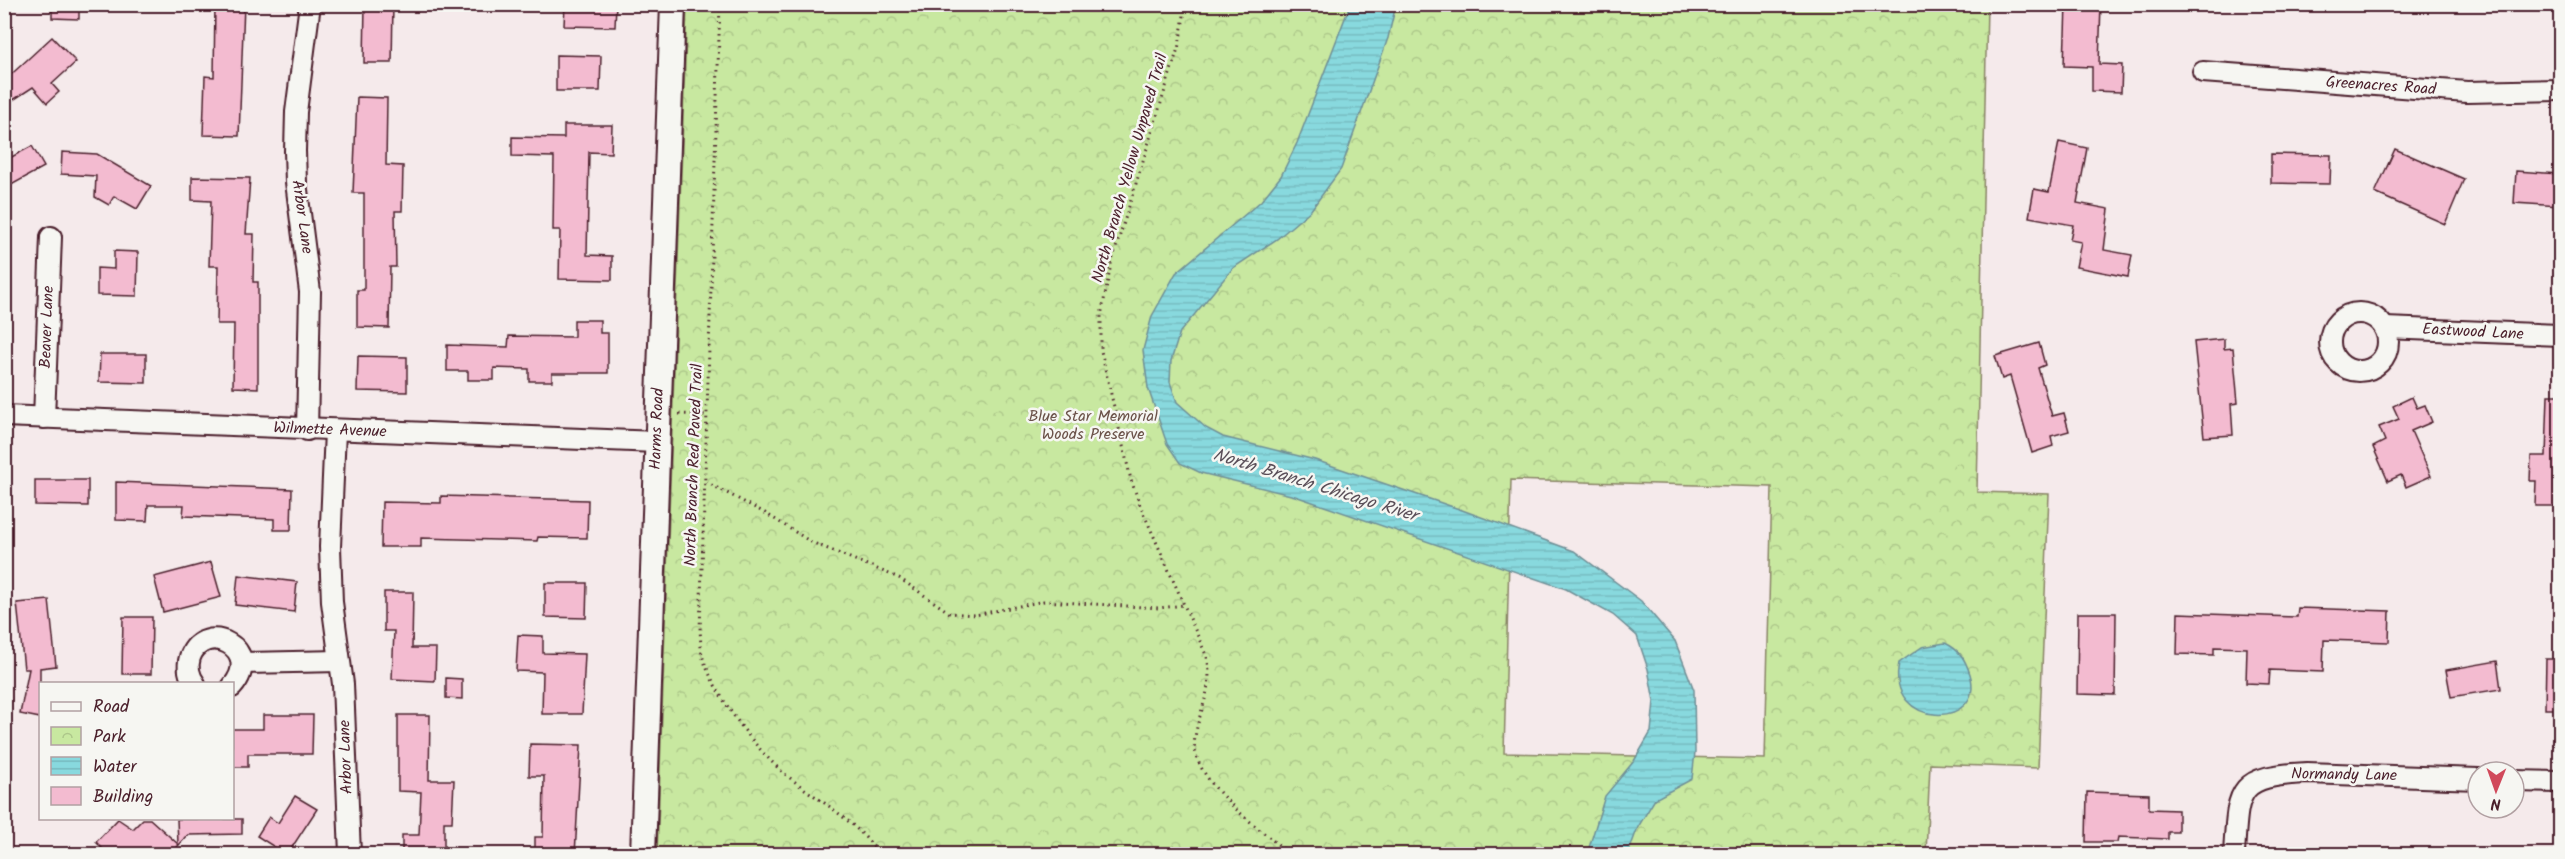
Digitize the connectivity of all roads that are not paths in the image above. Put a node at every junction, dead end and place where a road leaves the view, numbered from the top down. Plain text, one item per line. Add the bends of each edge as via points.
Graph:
1 (310, 4) edge
2 (673, 4) edge
3 (2203, 72) dead end
4 (2560, 90) edge
5 (51, 237) dead end
6 (2385, 328) dead end
7 (2560, 335) edge
8 (4, 417) edge
9 (44, 418) junction
10 (307, 430) junction
11 (335, 431) junction
12 (657, 442) junction
13 (339, 661) junction
14 (242, 663) junction
15 (194, 682) edge
16 (234, 684) edge
17 (2466, 779) edge
18 (2526, 781) edge
19 (2560, 782) edge
20 (350, 855) edge
21 (643, 855) edge
22 (2234, 855) edge

1 - 10 street, Arbor Lane via 296,112 295,152 310,292
2 - 12 main road, Harms Road
3 - 4 street, Greenacres Road via 2467,92
5 - 9 street, Beaver Lane
6 - 7 street, Eastwood Lane
8 - 9 street, Wilmette Avenue
9 - 10 street, Wilmette Avenue
10 - 11 street, Wilmette Avenue
11 - 12 street, Wilmette Avenue
11 - 13 street, Arbor Lane via 330,547
12 - 21 main road, Harms Road
13 - 14 street
13 - 20 street, Arbor Lane via 345,713
14 - 15 street via 240,654 227,642 202,643 195,648 189,664
14 - 16 street via 242,672
17 - 22 street, Normandy Lane via 2307,773 2263,778 2250,784 2237,807
18 - 19 street

